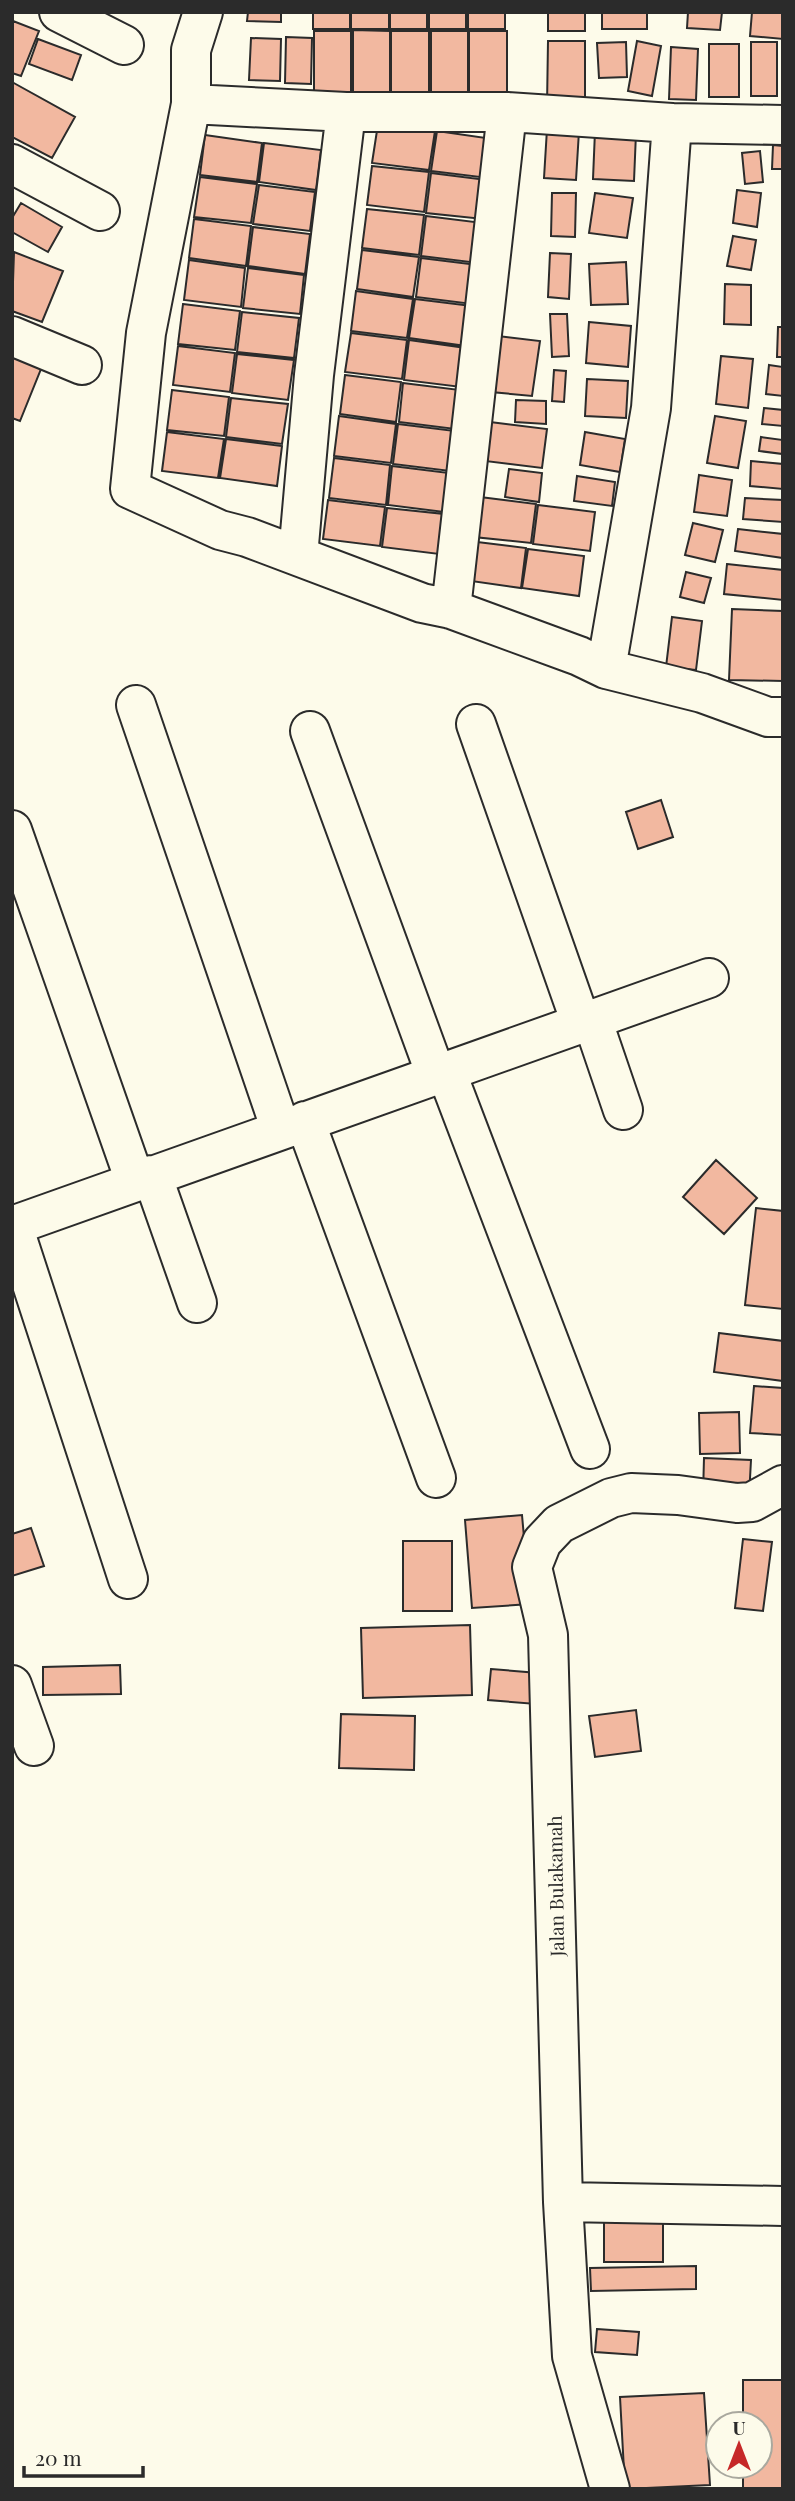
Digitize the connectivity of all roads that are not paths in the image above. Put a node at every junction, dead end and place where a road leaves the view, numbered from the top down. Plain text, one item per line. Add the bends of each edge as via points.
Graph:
1 (59, 12) edge
2 (203, 12) edge
3 (124, 45) dead end
4 (191, 104) junction
5 (346, 112) junction
6 (507, 112) junction
7 (672, 123) junction
8 (783, 125) edge
9 (12, 164) edge
10 (100, 211) dead end
11 (12, 337) edge
12 (82, 365) dead end
13 (298, 556) junction
14 (451, 609) junction
15 (607, 669) junction
16 (136, 705) dead end
17 (783, 717) edge
18 (475, 724) dead end
19 (310, 731) dead end
20 (12, 830) edge
21 (709, 978) dead end
22 (586, 1021) junction
23 (441, 1073) junction
24 (623, 1110) dead end
25 (293, 1126) junction
26 (144, 1178) junction
27 (12, 1226) edge
28 (197, 1303) dead end
29 (590, 1449) dead end
30 (436, 1478) dead end
31 (783, 1485) edge
32 (128, 1579) dead end
33 (12, 1685) edge
34 (34, 1746) dead end
35 (563, 2202) junction
36 (783, 2206) edge
37 (610, 2489) edge

1 - 3 street
2 - 4 street via 191,50
4 - 5 street
4 - 13 street via 146,333 130,489 220,530
5 - 6 street
5 - 13 street via 314,375
6 - 7 street
6 - 14 street
7 - 8 street
7 - 15 street via 652,408
9 - 10 street
11 - 12 street
13 - 14 street via 422,603
14 - 15 street
15 - 17 street via 702,693 768,717
16 - 25 street
18 - 22 street
19 - 23 street
20 - 26 street
21 - 22 street
22 - 23 street
22 - 24 street
23 - 25 street
23 - 29 street
25 - 26 street
25 - 30 street
26 - 27 street
26 - 28 street
27 - 32 street
31 - 35 street, Jalan Bulakamah via 745,1503 650,1493 611,1498 559,1524 542,1542 532,1567 548,1635
33 - 34 street
35 - 36 street
35 - 37 street, Jalan Bulakamah via 572,2356

